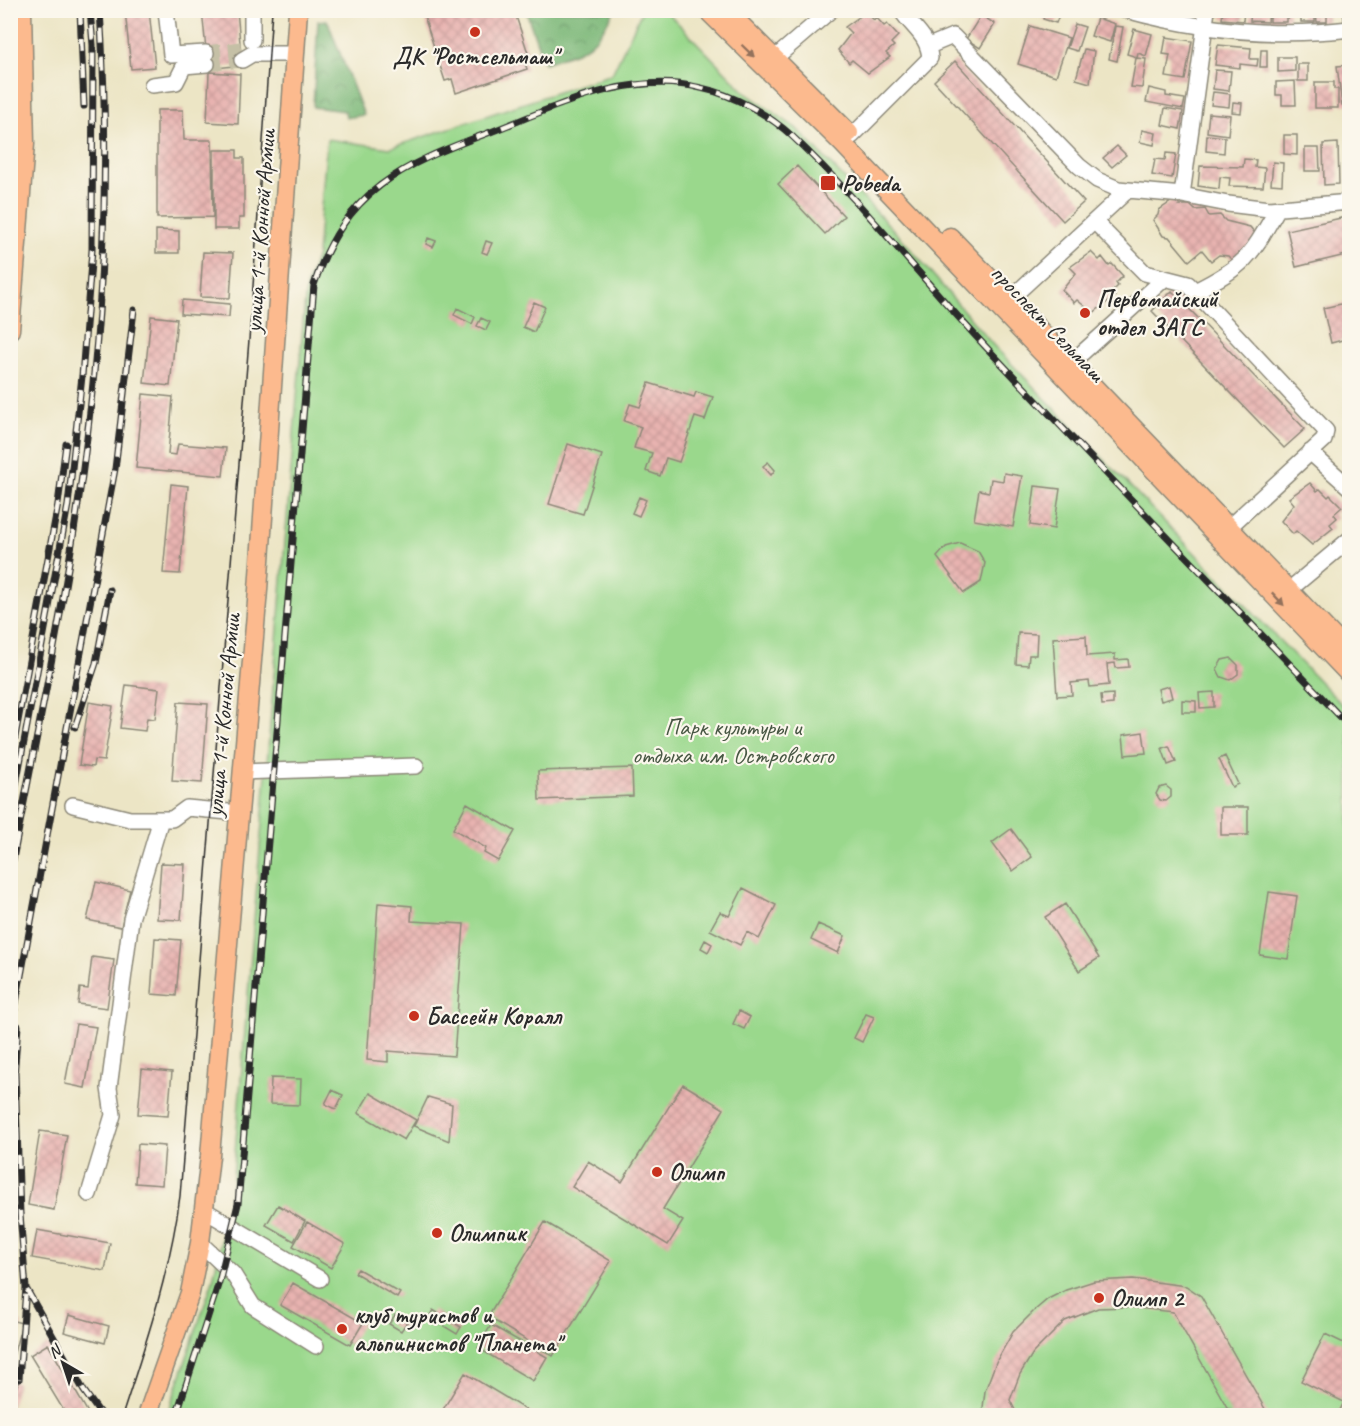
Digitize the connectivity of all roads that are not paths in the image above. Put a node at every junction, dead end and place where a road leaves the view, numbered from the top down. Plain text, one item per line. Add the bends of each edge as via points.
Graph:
1 (22, 10) edge
2 (166, 10) edge
3 (252, 10) edge
4 (298, 10) edge
5 (706, 10) edge
6 (726, 10) edge
7 (831, 10) edge
8 (902, 10) edge
9 (1126, 10) edge
10 (1208, 10) edge
11 (1205, 27) junction
12 (1350, 29) edge
13 (929, 45) junction
14 (295, 54) junction
15 (775, 58) junction
16 (152, 85) dead end
17 (852, 136) junction
18 (1128, 190) junction
19 (1182, 195) junction
20 (1350, 202) edge
21 (1278, 208) junction
22 (1095, 222) junction
23 (1164, 279) junction
24 (1195, 291) junction
25 (1010, 299) junction
26 (10, 330) edge
27 (1071, 363) junction
28 (1310, 452) junction
29 (1350, 488) edge
30 (1228, 528) junction
31 (1350, 539) edge
32 (1288, 590) junction
33 (1350, 654) edge
34 (1350, 675) edge
35 (416, 766) dead end
36 (243, 772) junction
37 (73, 805) dead end
38 (239, 813) junction
39 (161, 819) junction
40 (89, 1194) dead end
41 (204, 1210) junction
42 (200, 1242) junction
43 (320, 1279) dead end
44 (316, 1346) dead end
45 (147, 1416) edge

1 - 26 main road via 25,144
2 - 16 street via 171,55 206,58 184,64 176,82
3 - 14 street via 247,51
4 - 14 main road, улица 1-й Конной Армии
5 -> 34 main road, проспект Сельмаш via 842,143
6 - 15 main road, проспект Сельмаш
7 - 15 street
8 - 13 street
9 - 11 street
10 - 11 street
11 - 12 street via 1246,32
11 - 19 street
13 - 17 street via 930,58
13 - 18 street via 953,36 1079,166 1097,180
14 - 36 main road, улица 1-й Конной Армии
15 - 17 main road, проспект Сельмаш
17 - 25 main road, проспект Сельмаш
18 - 19 street
18 - 22 street
19 - 21 street
20 - 21 street
21 - 24 street via 1254,251 1241,265
22 - 23 street via 1146,273
22 - 25 street
23 - 24 street via 1188,284
23 - 27 street
24 - 28 street via 1326,431 1324,440
25 - 27 main road, проспект Сельмаш
27 - 30 main road, проспект Сельмаш
28 - 29 street
28 - 30 street
30 - 32 main road, проспект Сельмаш
31 - 32 street
32 - 33 main road, проспект Сельмаш
35 - 36 street
36 - 38 main road, улица 1-й Конной Армии
37 - 39 street via 130,819
38 - 39 street via 187,808 172,819
38 - 41 main road, улица 1-й Конной Армии
39 - 40 street via 131,919 109,1088 113,1114
41 - 42 main road, улица 1-й Конной Армии
41 - 43 street
42 - 44 street via 233,1274 253,1306
42 - 45 main road, улица 1-й Конной Армии via 190,1293

